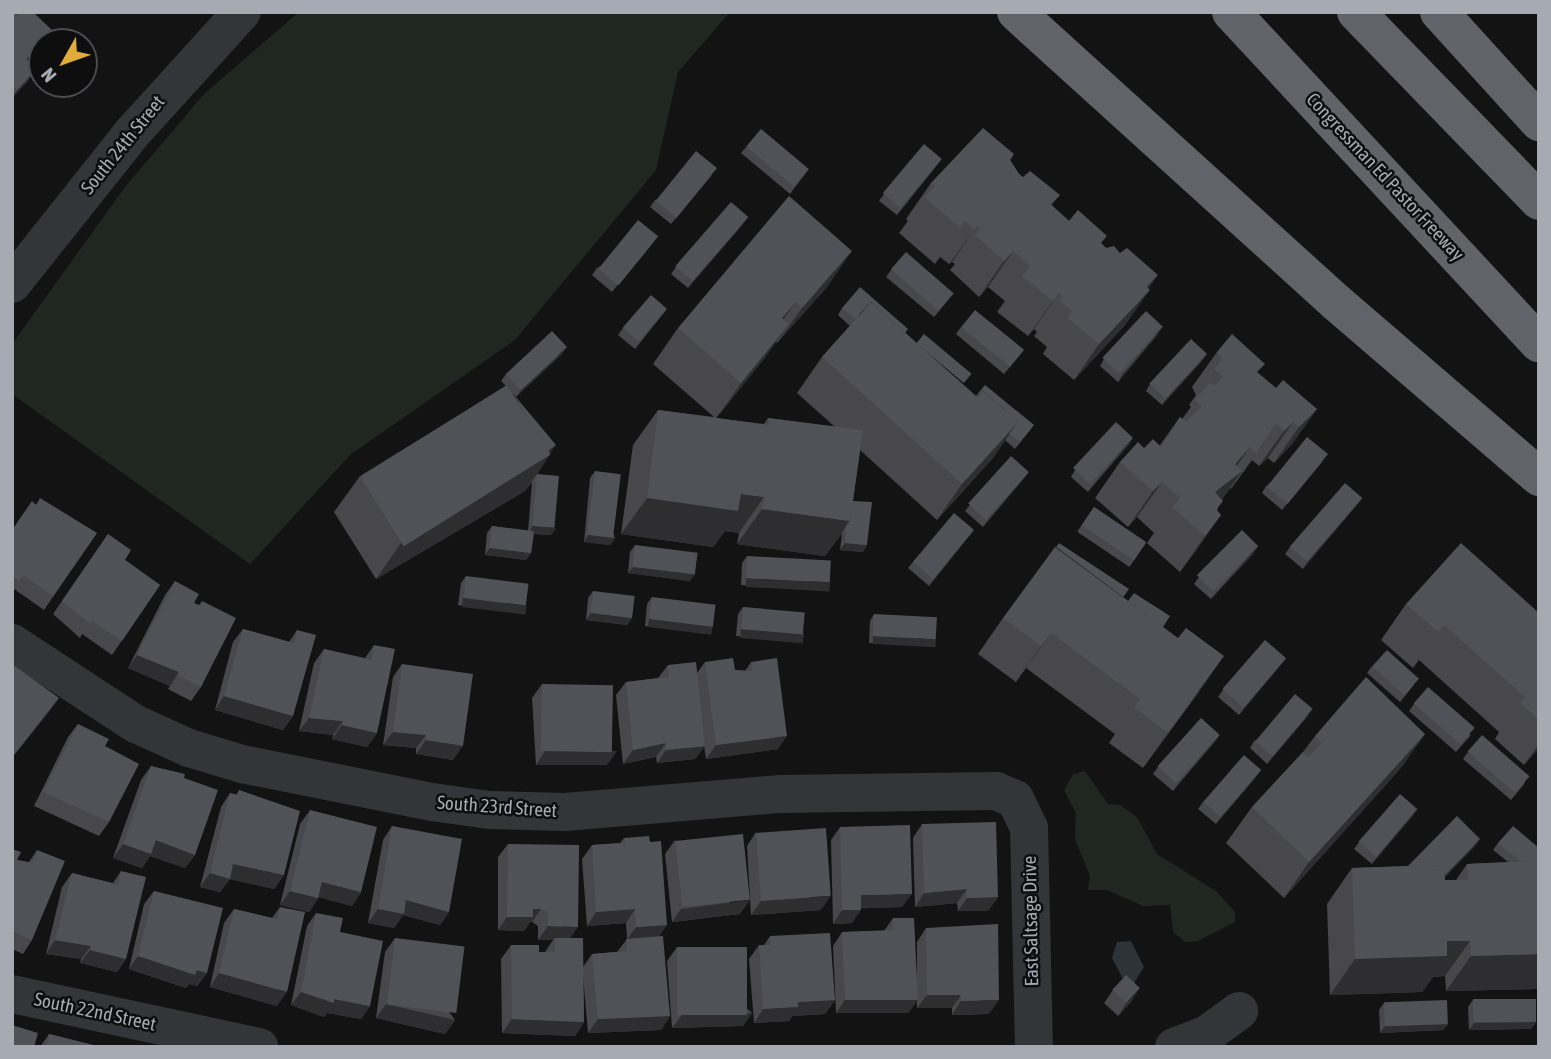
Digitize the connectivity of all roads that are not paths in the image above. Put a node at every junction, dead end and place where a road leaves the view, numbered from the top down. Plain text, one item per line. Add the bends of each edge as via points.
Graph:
1 (242, 12) edge
2 (1016, 12) edge
3 (1231, 12) edge
4 (1356, 12) edge
5 (1439, 12) edge
6 (1539, 122) edge
7 (1539, 201) edge
8 (12, 285) edge
9 (1539, 342) edge
10 (1539, 477) edge
11 (12, 643) edge
12 (1015, 799) joint
13 (12, 994) edge
14 (1239, 1011) dead end
15 (259, 1047) edge
16 (1034, 1047) edge
17 (1174, 1047) edge

1 - 8 street, South 24th Street via 133,132
2 - 10 highway via 1337,303
3 - 9 highway, Congressman Ed Pastor Freeway
4 - 7 highway
5 - 6 highway
11 - 12 street, South 23rd Street via 136,724 189,748 242,764 432,802 490,810 565,812 780,794 977,790
12 - 16 street, East Saltsage Drive via 1029,828
13 - 15 street, South 22nd Street
14 - 17 street via 1206,1035

